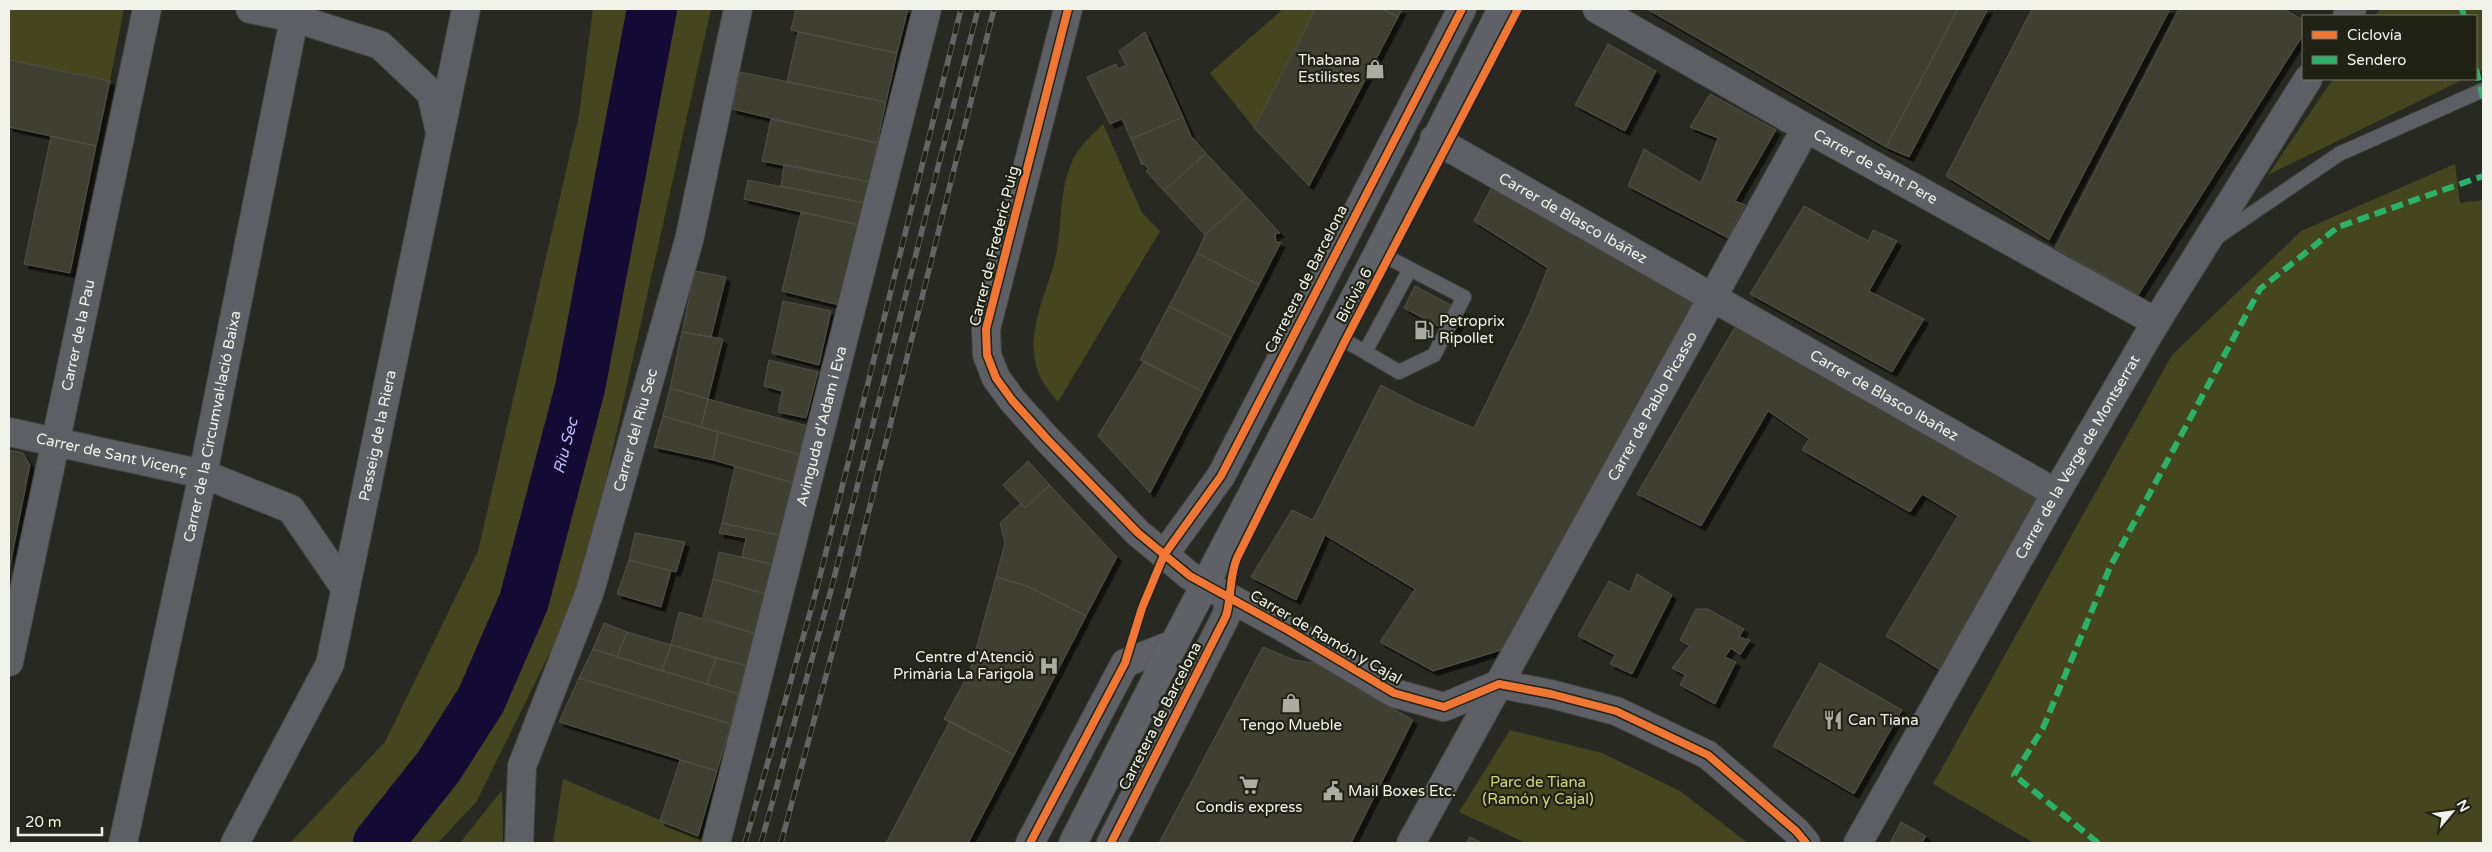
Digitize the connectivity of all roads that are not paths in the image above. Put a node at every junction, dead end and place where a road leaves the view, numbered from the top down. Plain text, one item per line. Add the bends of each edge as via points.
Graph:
1 (147, 9) edge
2 (250, 9) edge
3 (466, 9) edge
4 (738, 9) edge
5 (927, 9) edge
6 (1068, 9) edge
7 (1462, 9) edge
8 (1502, 9) edge
9 (1597, 9) edge
10 (295, 13) edge
11 (2307, 80) edge
12 (2483, 90) edge
13 (1806, 128) junction
14 (440, 134) junction
15 (1434, 139) junction
16 (2201, 248) junction
17 (1377, 254) junction
18 (1410, 269) junction
19 (1712, 298) junction
20 (2156, 322) junction
21 (1334, 335) junction
22 (1365, 352) junction
23 (9, 432) edge
24 (56, 442) junction
25 (203, 474) junction
26 (2056, 493) junction
27 (1164, 555) junction
28 (1204, 585) junction
29 (345, 588) junction
30 (1231, 599) junction
31 (1174, 644) junction
32 (9, 662) edge
33 (1499, 684) junction
34 (122, 843) edge
35 (235, 843) edge
36 (520, 843) edge
37 (716, 843) edge
38 (1030, 843) edge
39 (1073, 843) edge
40 (1111, 843) edge
41 (1411, 843) edge
42 (1806, 843) edge
43 (1858, 843) edge

1 - 24 street, Carrer de la Pau
2 - 10 street
3 - 14 street, Passeig de la Riera
4 - 36 street, Carrer del Riu Sec via 689,240 593,582 522,766
5 - 37 street, Avinguda d'Adam i Eva
6 - 27 street, Carrer de Frederic Puig via 986,329 986,355 996,378 1012,400 1126,521
7 - 27 street, Carretera de Barcelona via 1221,476
8 - 15 main road, Carretera de Barcelona
9 - 13 street, Carrer de Sant Pere
10 - 14 street via 380,45 431,93
10 - 25 street, Carrer de la Circumval·lació Baixa
11 - 16 street, Carrer de la Verge de Montserrat
12 - 16 lane via 2339,154
13 - 19 street, Carrer de Pablo Picasso
13 - 20 street, Carrer de Sant Pere
14 - 29 street, Passeig de la Riera
15 - 17 main road, Carretera de Barcelona
15 - 19 street, Carrer de Blasco Ibáñez
16 - 20 street, Carrer de la Verge de Montserrat
17 - 18 lane
17 - 21 main road, Carretera de Barcelona
18 - 22 lane
18 - 22 lane via 1464,297 1434,355 1400,372
19 - 26 street, Carrer de Blasco Ibañez
19 - 33 street, Carrer de Pablo Picasso
20 - 26 street, Carrer de la Verge de Montserrat
21 - 22 lane
21 - 28 main road, Carretera de Barcelona
23 - 24 street, Carrer de Sant Vicenç
24 - 25 street, Carrer de Sant Vicenç
24 - 32 street, Carrer de la Pau
25 - 29 street, Carrer de Sant Vicenç via 292,509
25 - 34 street, Carrer de la Circumval·lació Baixa
26 - 43 street, Carrer de la Verge de Montserrat
27 - 28 street, Carrer de Frederic Puig
28 - 30 street, Carrer de Ramón y Cajal
28 - 31 main road, Carretera de Barcelona
29 - 35 street, Passeig de la Riera via 330,664
30 - 33 street, Carrer de Ramón y Cajal via 1394,693 1444,707
30 - 40 street, Carretera de Barcelona via 1226,616
31 - 38 street, Carretera de Barcelona via 1124,663
31 - 39 main road, Carretera de Barcelona
33 - 41 street, Carrer de Pablo Picasso
33 - 42 street via 1616,711 1708,755

